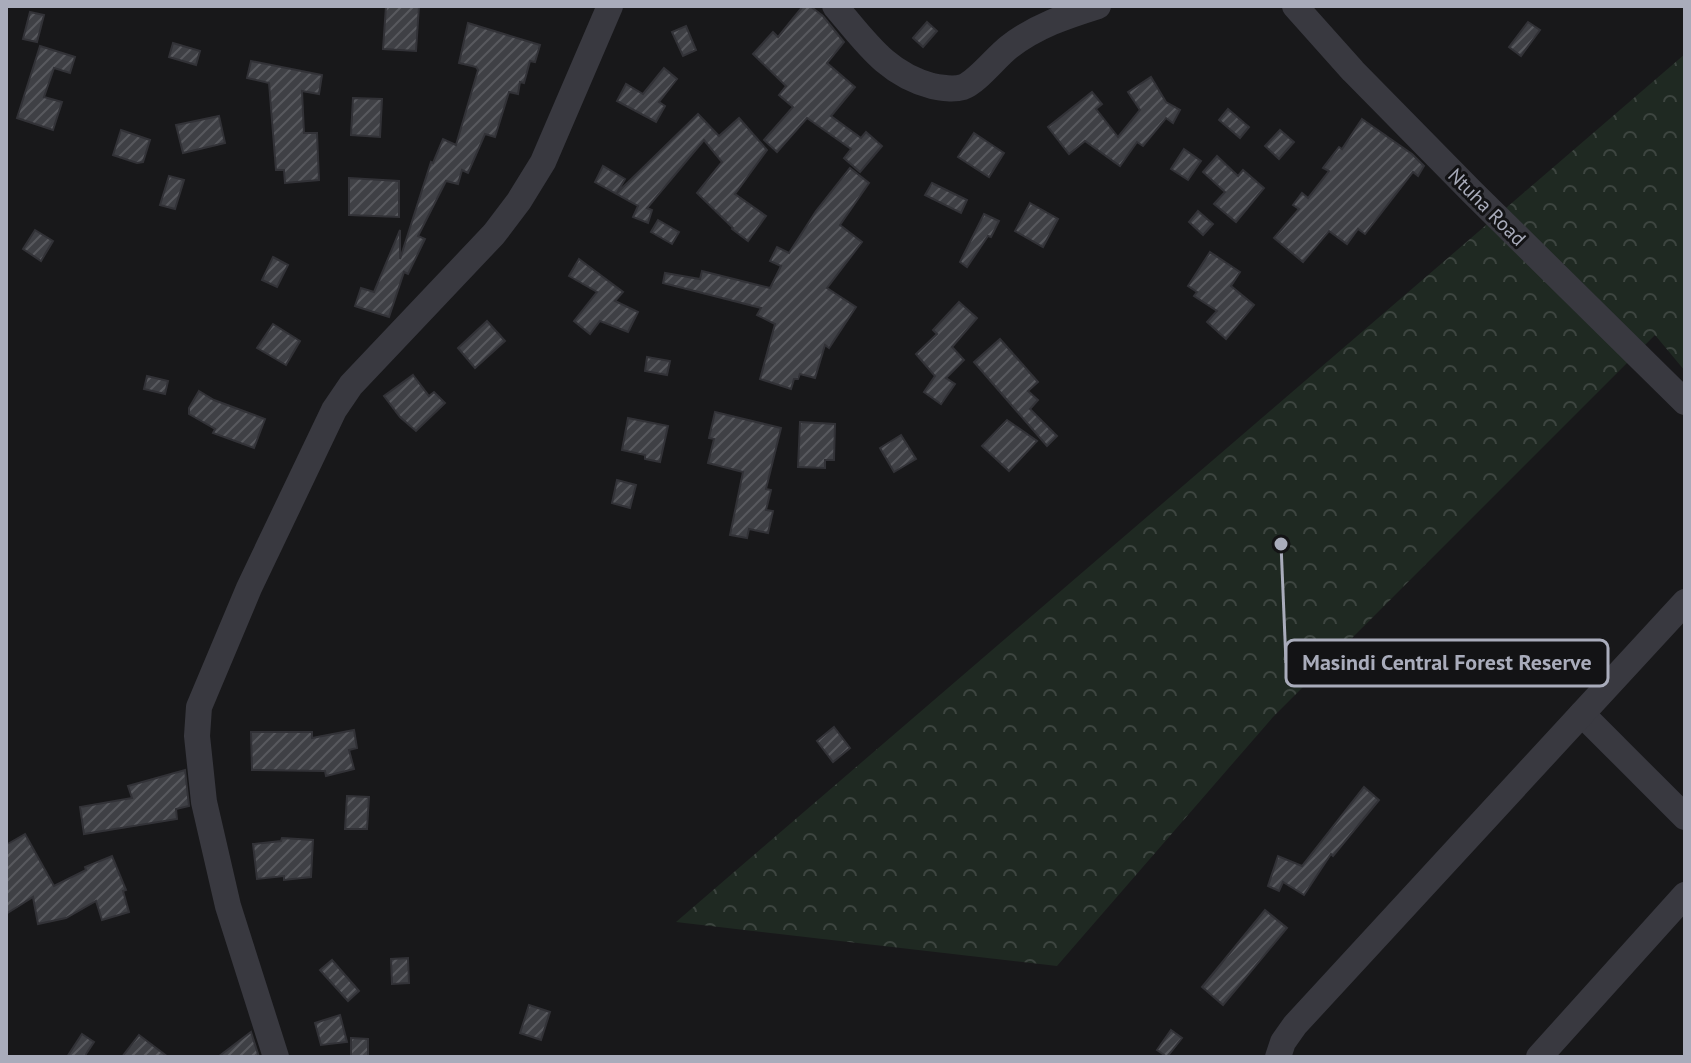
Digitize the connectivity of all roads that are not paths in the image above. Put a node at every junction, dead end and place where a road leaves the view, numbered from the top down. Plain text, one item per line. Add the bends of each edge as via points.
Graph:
1 (610, 6) edge
2 (835, 6) edge
3 (1098, 6) edge
4 (1295, 6) edge
5 (1685, 402) edge
6 (1685, 602) edge
7 (1582, 714) junction
8 (1685, 817) edge
9 (1685, 895) edge
10 (276, 1057) edge
11 (1278, 1057) edge
12 (1539, 1057) edge

1 - 10 street via 543,162 519,201 334,410 199,707 204,802 228,906
2 - 3 street via 901,76 949,89 967,85 1031,32
4 - 5 street, Ntuha Road via 1353,71
6 - 7 street
7 - 8 street
7 - 11 street via 1295,1025
9 - 12 street

